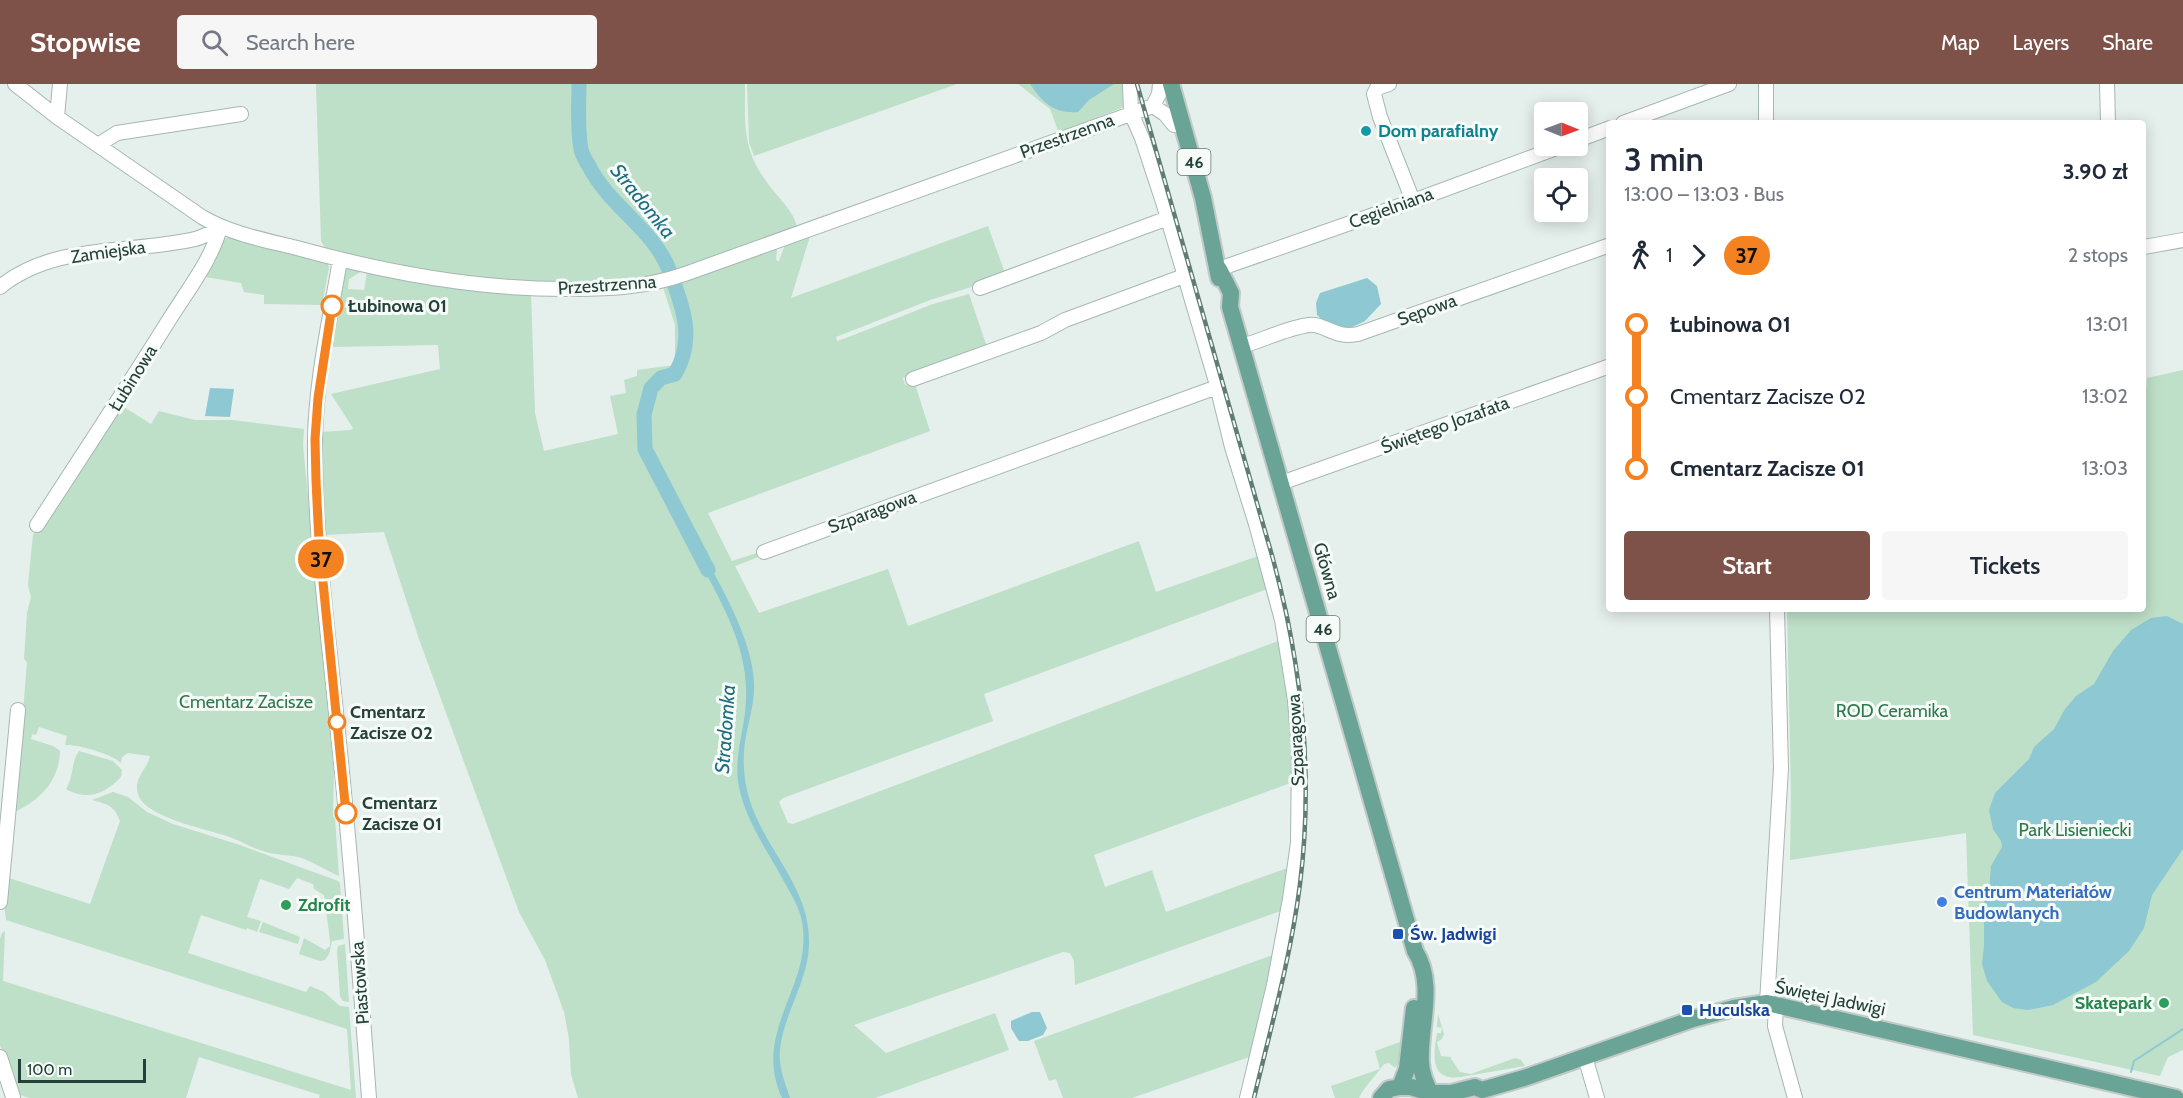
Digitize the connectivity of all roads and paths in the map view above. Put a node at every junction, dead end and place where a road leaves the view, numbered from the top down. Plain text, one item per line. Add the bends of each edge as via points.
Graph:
1 (15, 84) edge
2 (60, 84) edge
3 (1130, 84) edge
4 (1161, 84) edge
5 (1171, 84) edge
6 (1389, 84) edge
7 (1729, 84) edge
8 (1766, 84) edge
9 (2107, 84) edge
10 (1153, 106) junction
11 (1131, 112) junction
12 (241, 114) dead end
13 (57, 117) junction
14 (1631, 120) edge
15 (1766, 120) edge
16 (2108, 120) edge
17 (1174, 125) junction
18 (1606, 130) edge
19 (1588, 136) edge
20 (98, 146) junction
21 (1535, 156) edge
22 (1413, 201) junction
23 (1168, 218) junction
24 (220, 228) junction
25 (2183, 240) edge
26 (1211, 241) junction
27 (1606, 246) edge
28 (2146, 247) edge
29 (340, 260) junction
30 (1219, 269) junction
31 (1184, 276) junction
32 (0, 287) edge
33 (980, 288) dead end
34 (1242, 346) junction
35 (1606, 367) edge
36 (913, 379) dead end
37 (1217, 387) junction
38 (1281, 483) junction
39 (37, 525) dead end
40 (764, 552) dead end
41 (1777, 612) edge
42 (18, 710) dead end
43 (0, 902) edge
44 (1415, 951) junction
45 (1772, 1004) junction
46 (0, 1057) edge
47 (1585, 1057) junction
48 (1400, 1087) junction
49 (1478, 1094) edge
50 (1431, 1095) edge
51 (10, 1096) edge
52 (369, 1098) edge
53 (1247, 1098) edge
54 (1381, 1098) edge
55 (1597, 1098) edge
56 (1795, 1098) edge
57 (2176, 1098) edge

1 - 13 street, Przestrzenna
2 - 13 street
3 - 11 street
4 - 10 street
4 - 17 main road, Główna / 46
5 - 26 main road, Główna / 46
6 - 22 street via 1377,88 1374,94
7 - 14 street
8 - 15 street
9 - 16 street
10 - 11 street, Przestrzenna
10 - 17 street
11 - 23 street, Szparagowa
11 - 29 street, Przestrzenna via 658,283 599,289 515,289
12 - 20 street via 117,133
13 - 20 street, Przestrzenna
17 - 26 main road, Główna / 46
18 - 19 street
20 - 24 street, Przestrzenna
21 - 22 street, Cegielniana
22 - 30 street, Cegielniana
23 - 31 street, Szparagowa
23 - 33 street
24 - 29 street, Przestrzenna
24 - 32 street, Zamiejska via 197,239 69,256 39,264
24 - 39 street, Łubinowa via 164,328
25 - 28 street
26 - 30 main road, Główna / 46
27 - 34 street, Sępowa via 1359,334 1338,334 1310,325
29 - 52 street, Piastowska via 318,398 316,481
30 - 34 main road, Główna / 46 via 1231,293 1230,307
31 - 36 street
31 - 37 street, Szparagowa
34 - 38 main road, Główna / 46
35 - 38 street, Świętego Jozafata
37 - 40 street, Szparagowa
37 - 53 street, Szparagowa via 1282,620 1298,725 1298,843 1275,975
38 - 44 main road, Główna / 46
41 - 45 street via 1781,768
42 - 43 street
44 - 48 main road, Główna / 46 via 1413,1017 1407,1069
44 - 50 main road, Główna / 46 via 1421,960 1425,994 1421,1067
45 - 47 main road, Świętej Jadwigi via 1734,1008 1693,1019
45 - 56 street
45 - 57 main road, Świętej Jadwigi
46 - 51 street
47 - 49 main road, Świętej Jadwigi
47 - 55 street
48 - 50 main road, Świętej Jadwigi
48 - 54 main road via 1389,1089
49 - 50 main road, Świętej Jadwigi via 1475,1087

